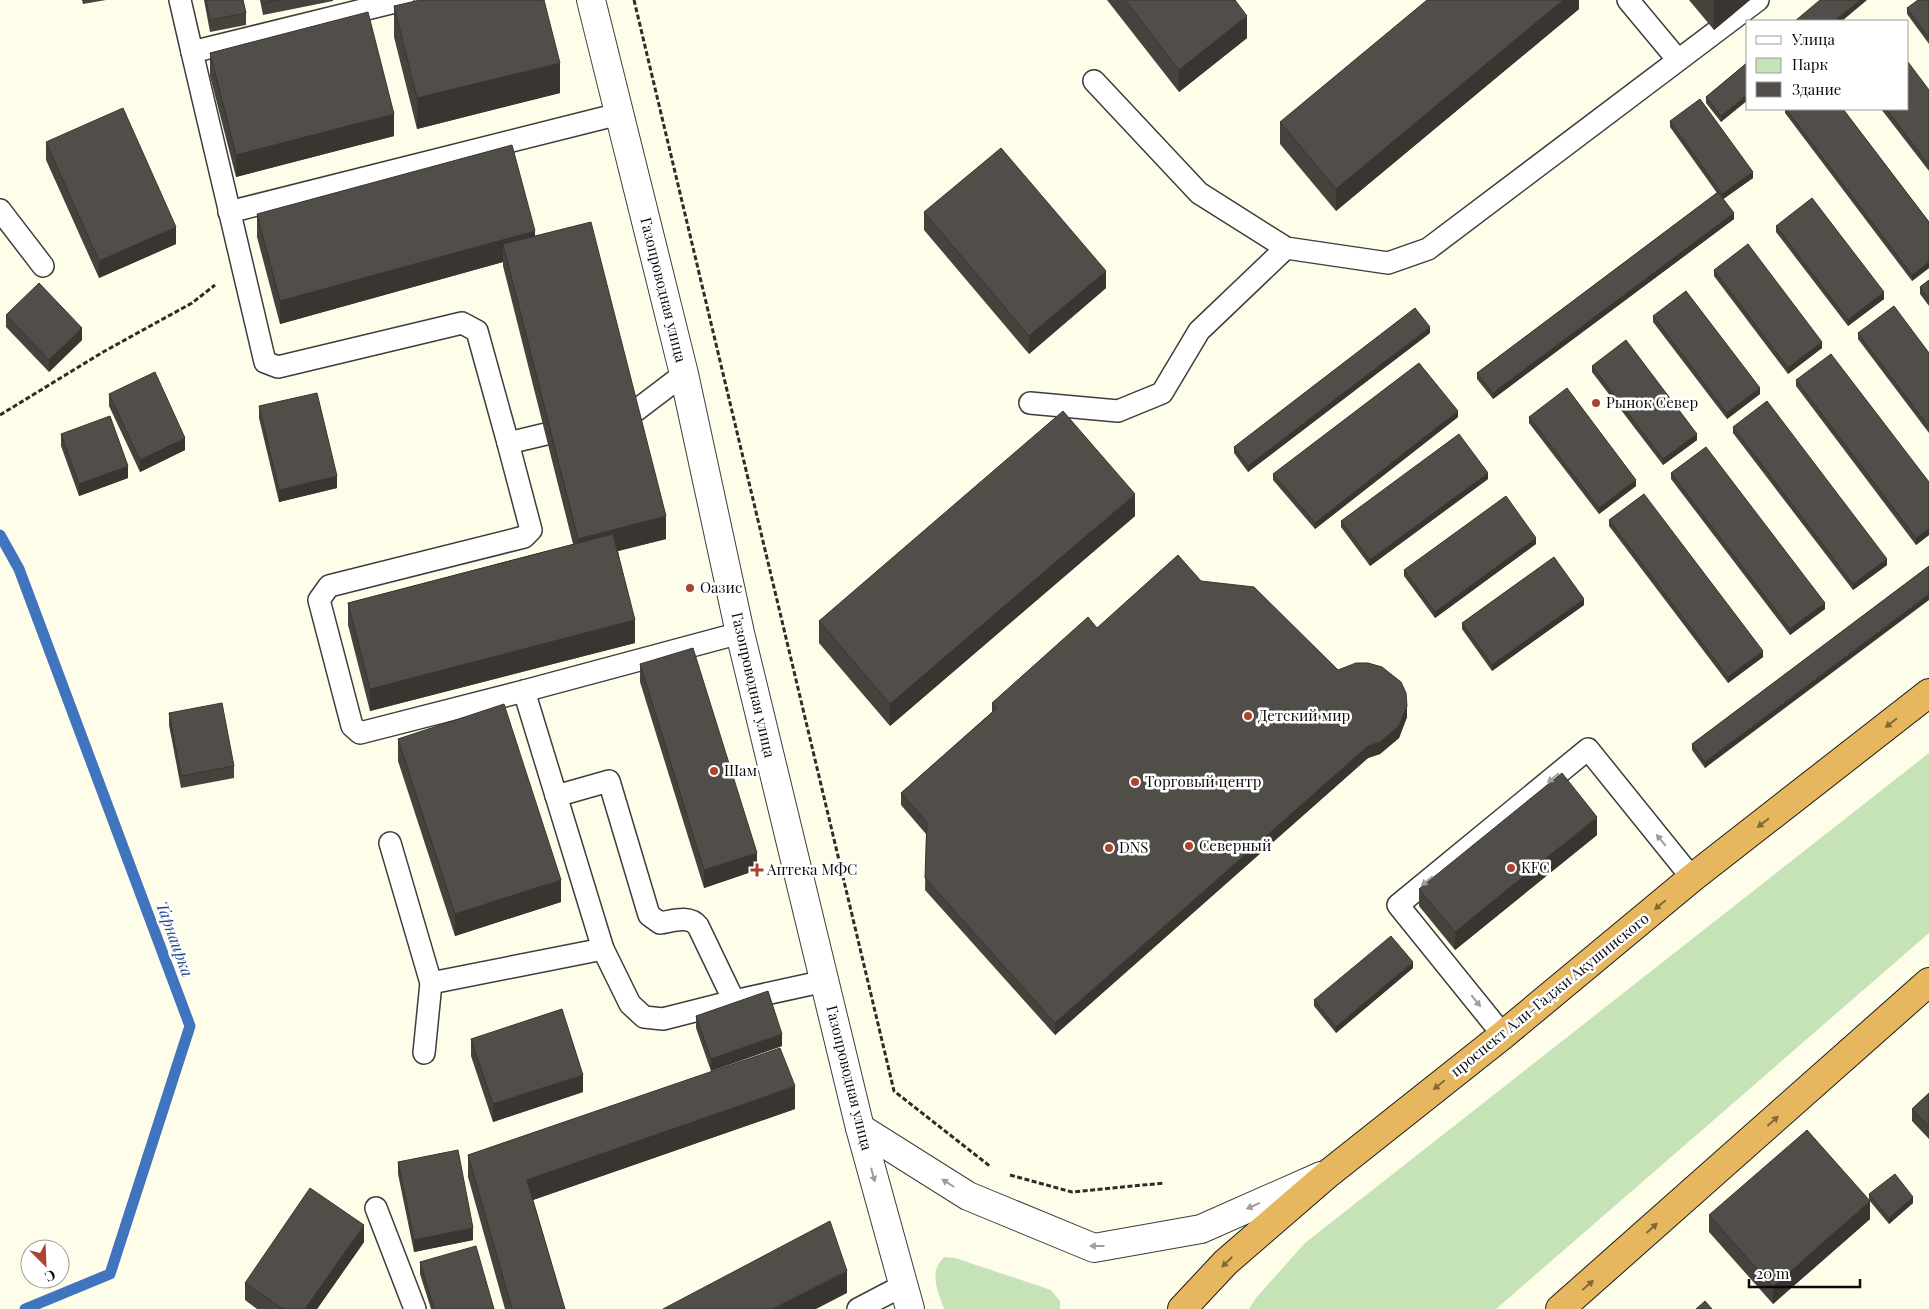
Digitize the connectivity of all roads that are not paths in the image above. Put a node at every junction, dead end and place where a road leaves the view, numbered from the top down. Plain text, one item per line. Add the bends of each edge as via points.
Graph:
1 (180, 0) edge
2 (403, 0) edge
3 (591, 0) edge
4 (1628, 0) edge
5 (1758, 0) edge
6 (192, 52) junction
7 (1678, 60) junction
8 (1094, 81) dead end
9 (619, 114) junction
10 (0, 210) edge
11 (229, 212) junction
12 (1286, 248) junction
13 (43, 266) dead end
14 (684, 374) junction
15 (1030, 403) dead end
16 (634, 412) edge
17 (546, 434) edge
18 (508, 443) junction
19 (740, 632) junction
20 (524, 691) junction
21 (1929, 693) edge
22 (556, 796) junction
23 (390, 843) dead end
24 (1692, 878) junction
25 (602, 949) junction
26 (825, 981) junction
27 (1929, 982) edge
28 (431, 983) junction
29 (734, 1002) junction
30 (1502, 1035) junction
31 (424, 1053) dead end
32 (860, 1128) junction
33 (1329, 1173) junction
34 (376, 1208) dead end
35 (907, 1297) edge
36 (415, 1309) edge
37 (858, 1309) edge
38 (1182, 1309) edge
39 (1560, 1309) edge

1 - 6 lane
2 - 6 lane
3 - 9 street, Газопроводная улица
4 - 7 lane
5 - 7 lane
6 - 11 lane
7 - 12 lane via 1428,249 1388,263
8 - 12 lane via 1199,193
9 - 11 lane
9 - 14 street, Газопроводная улица
10 - 13 lane
11 - 18 lane via 265,362 278,367 462,323 477,331
12 - 15 lane via 1199,331 1162,393 1118,411
14 - 16 lane
14 - 19 street, Газопроводная улица
17 - 18 lane
18 - 20 lane via 531,530 524,537 329,586 319,600 352,726 360,733
19 - 20 lane
19 - 26 street, Газопроводная улица
20 - 22 lane
21 -> 24 highway, проспект Али-Гаджи Акушинского
22 - 25 lane
22 - 29 lane via 609,781 649,915 660,923 694,921
23 - 28 lane
24 -> 30 highway, проспект Али-Гаджи Акушинского
24 -> 30 lane via 1588,749 1398,905
25 - 28 lane
25 - 29 lane via 630,1004 644,1017 662,1019
26 - 29 lane
26 - 32 street, Газопроводная улица
39 -> 27 highway
28 - 31 lane
30 -> 33 highway, проспект Али-Гаджи Акушинского
33 -> 32 street via 1201,1229 1094,1248 968,1196
32 -> 35 street, Газопроводная улица
33 -> 38 highway, проспект Али-Гаджи Акушинского via 1226,1262
34 - 36 lane
35 - 37 lane

